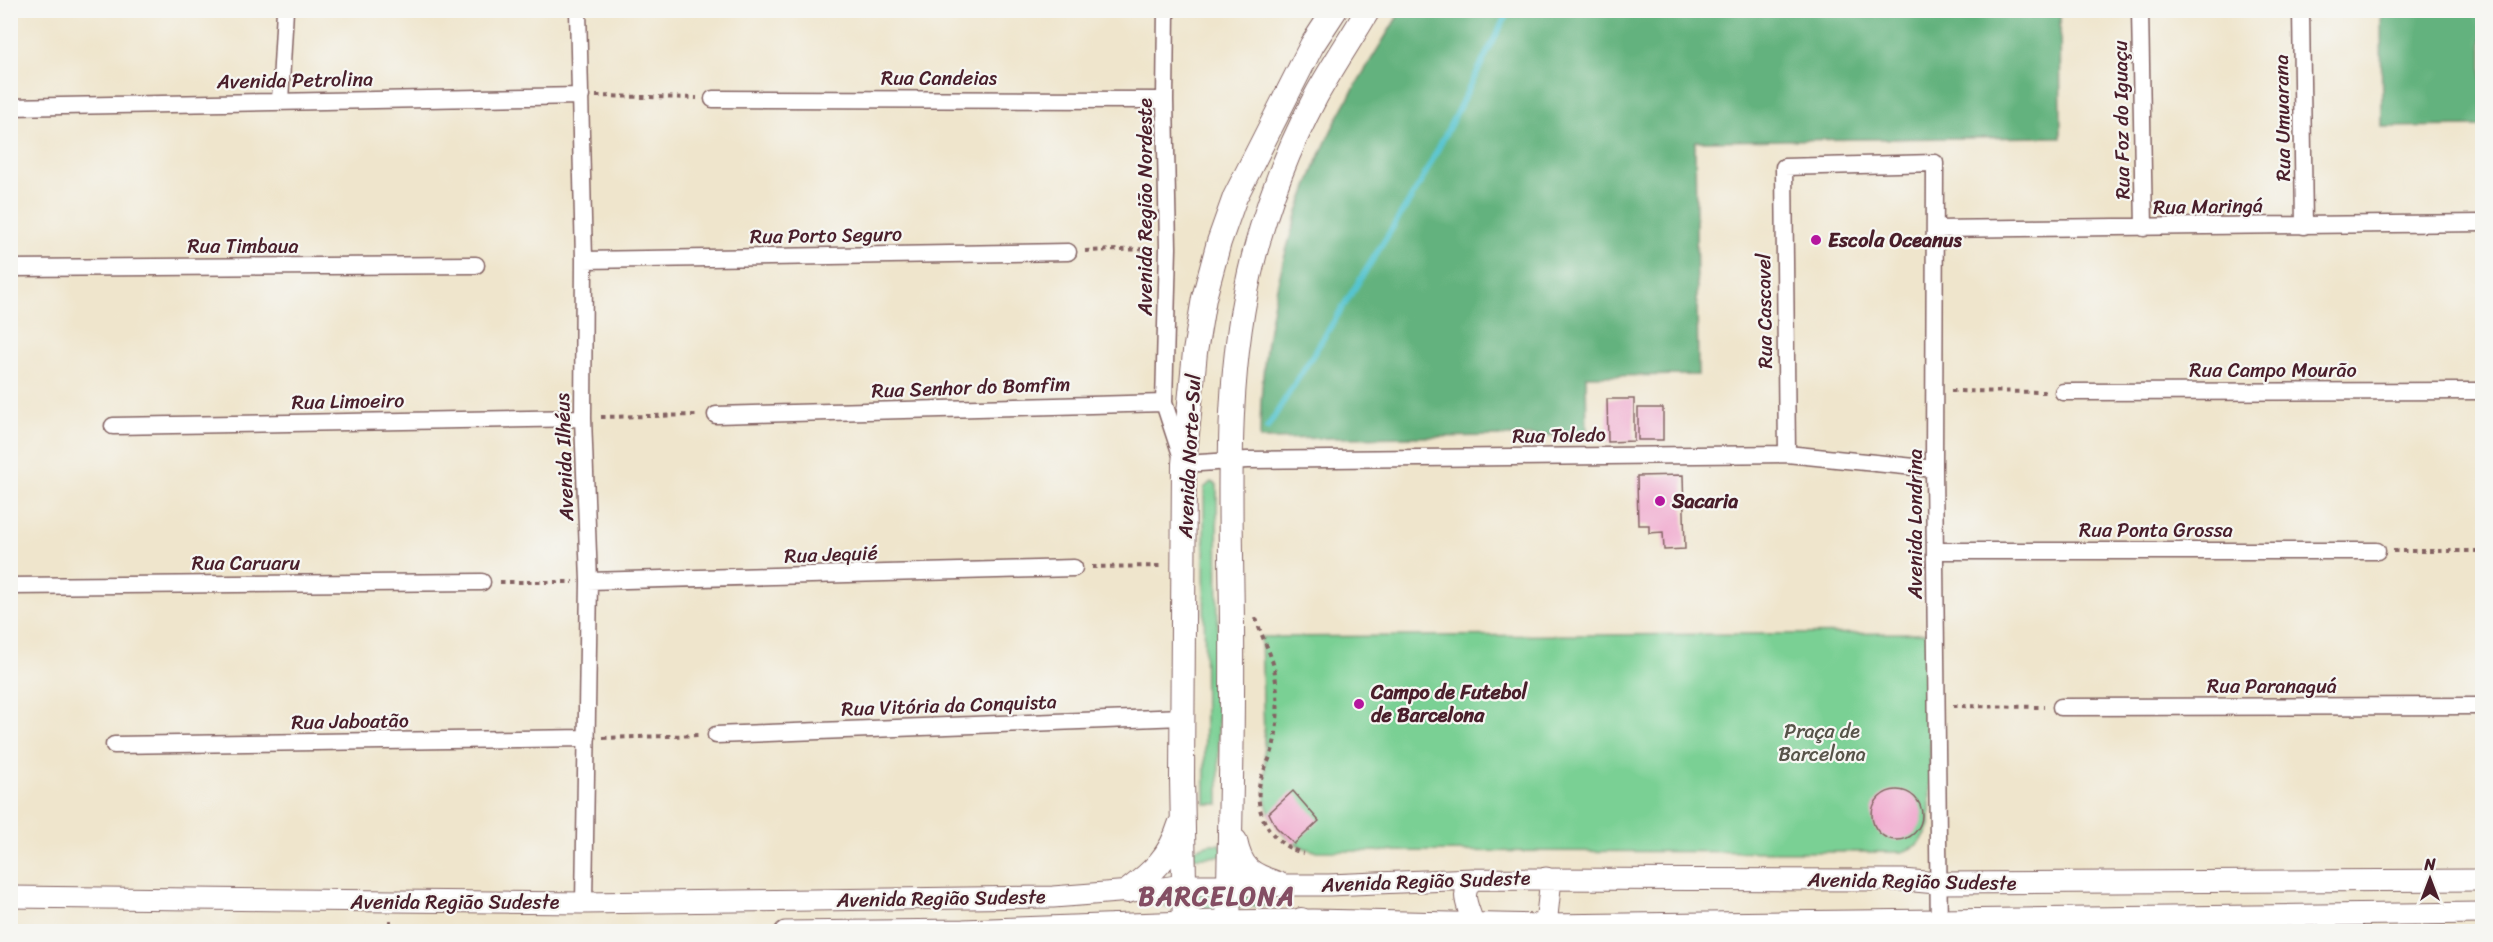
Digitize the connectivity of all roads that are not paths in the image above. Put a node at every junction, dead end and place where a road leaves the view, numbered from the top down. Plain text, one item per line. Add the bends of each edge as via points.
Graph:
1 (285, 10) edge
2 (578, 10) edge
3 (1166, 10) edge
4 (1335, 10) edge
5 (1368, 10) edge
6 (2140, 10) edge
7 (2301, 10) edge
8 (581, 96) junction
9 (713, 99) road end
10 (1165, 100) junction
11 (280, 101) junction
12 (10, 107) edge
13 (1784, 167) joint
14 (2482, 223) edge
15 (2304, 226) junction
16 (2144, 228) junction
17 (1935, 229) junction
18 (1068, 252) road end
19 (584, 260) junction
20 (476, 265) dead end
21 (10, 268) edge
22 (2482, 391) edge
23 (2063, 392) road end
24 (1164, 403) junction
25 (716, 415) road end
26 (583, 418) junction
27 (113, 426) dead end
28 (1787, 454) junction
29 (1230, 461) junction
30 (1184, 464) junction
31 (1934, 469) junction
32 (1936, 550) junction
33 (2376, 551) road end
34 (1074, 568) road end
35 (589, 581) junction
36 (482, 582) road end
37 (10, 586) edge
38 (2482, 706) edge
39 (2061, 707) road end
40 (1182, 717) junction
41 (716, 735) road end
42 (587, 738) junction
43 (114, 745) dead end
44 (1182, 817) junction
45 (1231, 822) junction
46 (1546, 878) junction
47 (1473, 879) junction
48 (2482, 880) edge
49 (1937, 883) junction
50 (1231, 884) junction
51 (1278, 884) junction
52 (1183, 885) junction
53 (1128, 891) junction
54 (10, 897) edge
55 (584, 903) junction
56 (2482, 909) edge
57 (2459, 913) junction
58 (2482, 913) edge
59 (1473, 923) junction
60 (2257, 924) edge
61 (1546, 925) junction
62 (1229, 926) edge
63 (1291, 926) edge
64 (1939, 926) edge
65 (1185, 927) edge
66 (1119, 929) edge
67 (1024, 930) edge
68 (785, 932) edge

1 - 11 street
2 - 8 street, Avenida Ilhéus
3 - 10 street, Avenida Região Nordeste
4 - 30 main road, Avenida Norte-Sul via 1312,45 1235,197 1219,242 1197,341
5 - 29 main road, Avenida Norte-Sul via 1316,96 1267,211 1244,298 1237,344
6 - 16 street, Rua Foz do Iguaçu
7 - 15 street, Rua Umuarana
8 - 11 street, Avenida Petrolina
8 - 19 street, Avenida Ilhéus
9 - 10 street, Rua Candeias
10 - 24 street, Avenida Região Nordeste via 1168,248
11 - 12 street, Avenida Petrolina
13 - 17 street, Avenida Londrina via 1935,164
13 - 28 street, Rua Cascavel
14 - 15 street, Rua Maringá
15 - 16 street, Rua Maringá
16 - 17 street, Rua Maringá
17 - 31 street, Avenida Londrina
18 - 19 street, Rua Porto Seguro
19 - 26 street, Avenida Ilhéus
20 - 21 street, Rua Timbaua
22 - 23 street, Rua Campo Mourão
24 - 25 street, Rua Senhor do Bomfim
24 - 30 street
26 - 27 street, Rua Limoeiro
26 - 35 street, Avenida Ilhéus
28 - 29 street, Rua Toledo
28 - 31 street, Rua Toledo
29 - 30 street, Rua Toledo
29 - 45 main road, Avenida Norte-Sul
30 - 40 main road, Avenida Norte-Sul
31 - 32 street, Avenida Londrina
32 - 33 street, Rua Ponta Grossa
32 - 49 street, Avenida Londrina
34 - 35 street, Rua Jequié
35 - 42 street, Avenida Ilhéus
36 - 37 street, Rua Caruaru
38 - 39 street, Rua Paranaguá
40 - 41 street, Rua Vitória da Conquista
40 - 44 main road, Avenida Norte-Sul
42 - 43 street, Rua Jaboatão
42 - 55 street, Avenida Ilhéus
44 - 52 main road, Avenida Norte-Sul
44 - 53 main road via 1175,842 1156,870
45 - 50 main road, Avenida Norte-Sul
45 - 51 main road via 1238,855 1246,870
46 - 47 street, Avenida Região Sudeste
46 - 49 street, Avenida Região Sudeste
46 - 61 street via 1550,888
47 - 51 street, Avenida Região Sudeste
47 - 59 street via 1466,887 1465,898
48 - 49 street, Avenida Região Sudeste
49 - 64 street, Avenida Londrina
50 - 51 street, Avenida Região Sudeste
50 - 52 street, Avenida Região Sudeste
50 - 62 main road, Avenida Norte-Sul
52 - 53 street, Avenida Região Sudeste
52 - 65 main road, Avenida Norte-Sul
53 - 55 street, Avenida Região Sudeste via 1053,897
54 - 55 street, Avenida Região Sudeste
56 - 57 street
57 - 58 street, Avenida Região Sudeste
57 - 60 street, Avenida Região Sudeste
59 - 61 street, Avenida Região Sudeste
59 - 63 street, Avenida Região Sudeste
60 - 64 street, Avenida Região Sudeste
61 - 64 street, Avenida Região Sudeste
62 - 63 street, Avenida Região Sudeste
62 - 65 street, Avenida Região Sudeste
65 - 66 street, Avenida Região Sudeste
66 - 67 street, Avenida Região Sudeste
67 - 68 street, Avenida Região Sudeste

